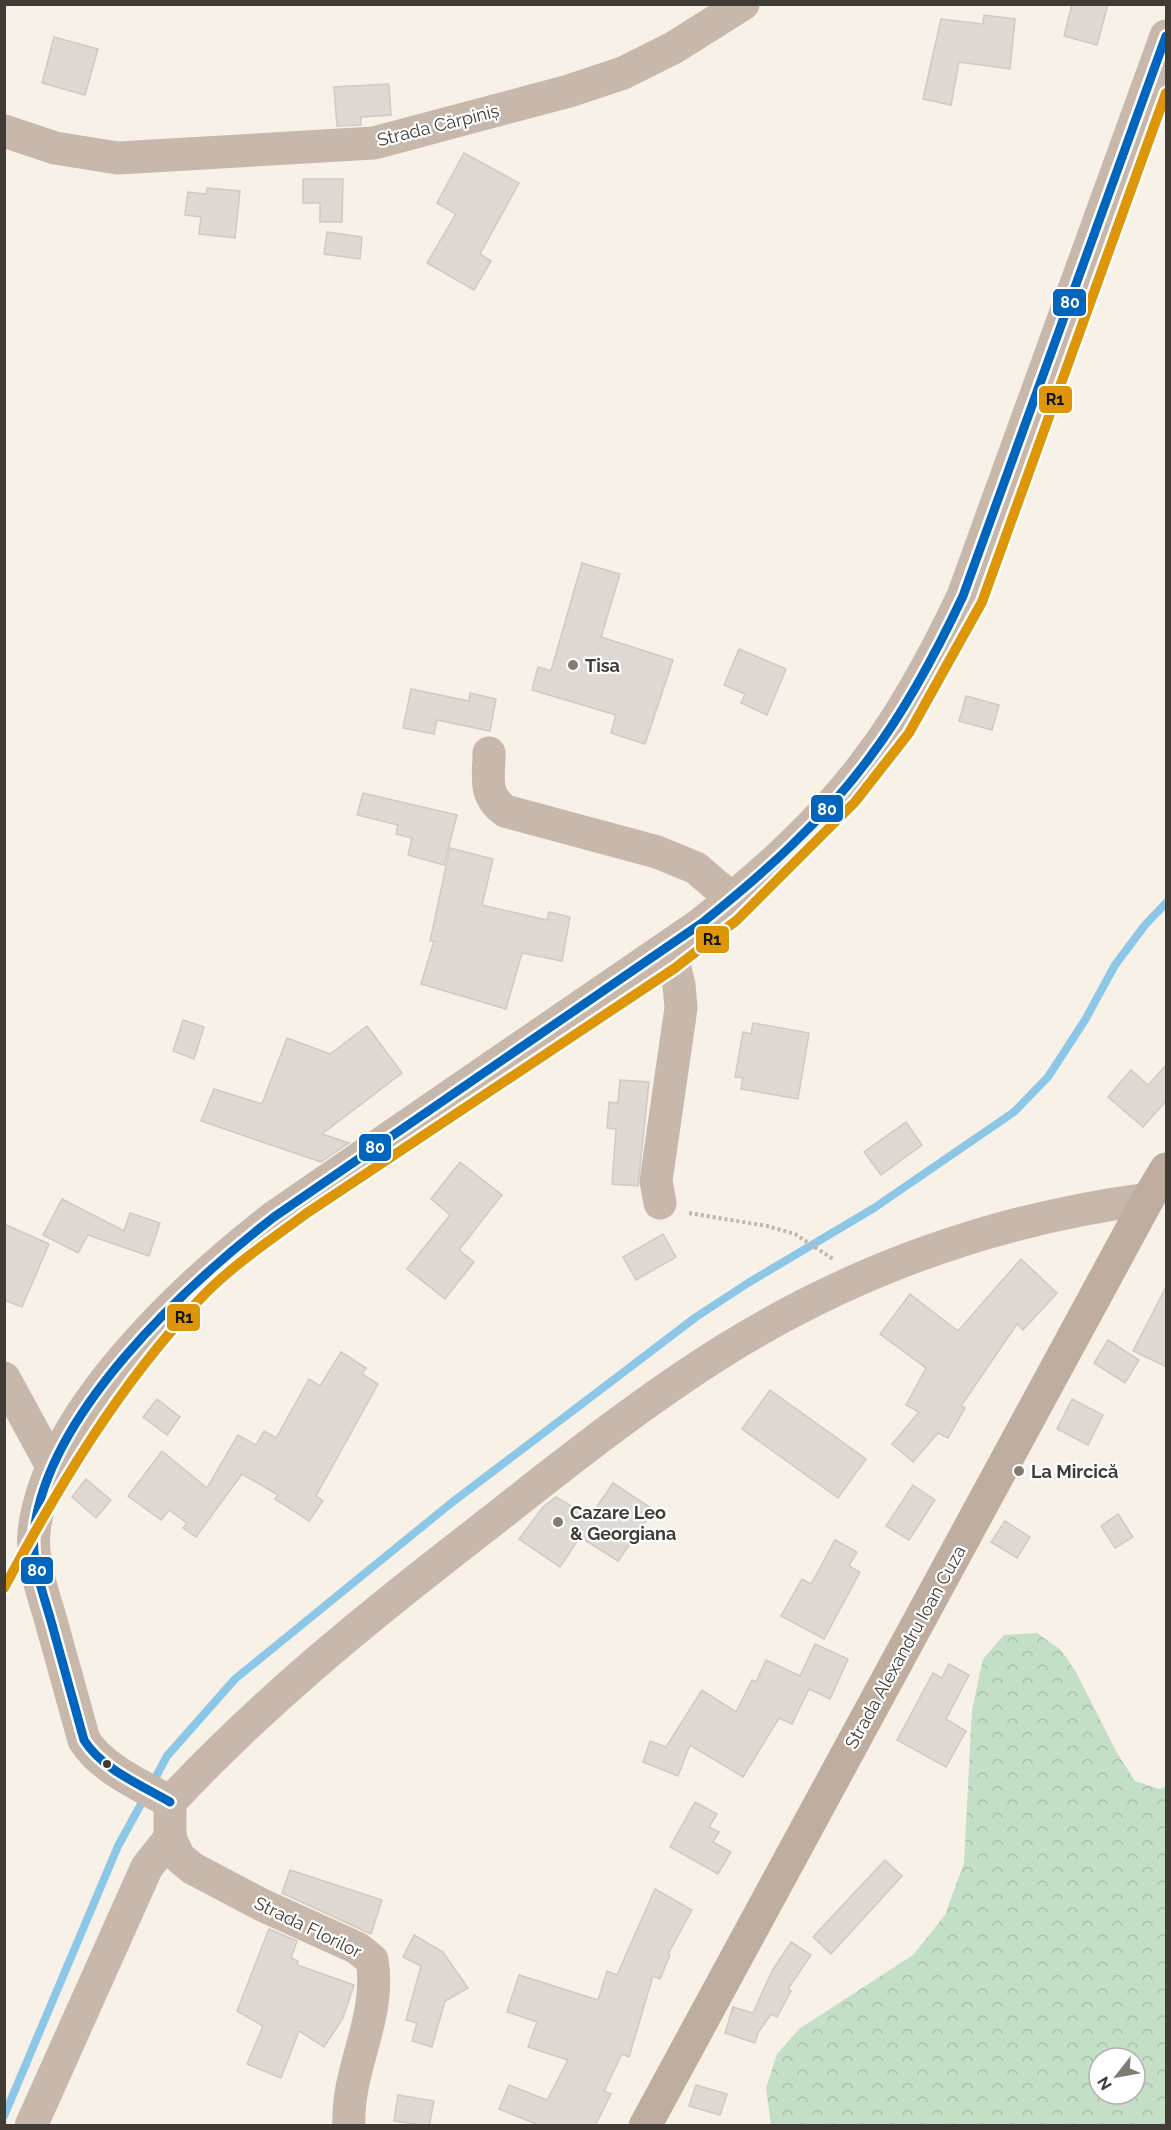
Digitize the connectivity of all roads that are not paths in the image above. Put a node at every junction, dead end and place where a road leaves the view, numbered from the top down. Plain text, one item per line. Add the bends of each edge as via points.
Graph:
1 (743, 4) edge
2 (1167, 36) edge
3 (4, 130) edge
4 (489, 753) dead end
5 (732, 899) junction
6 (670, 947) junction
7 (1167, 1169) edge
8 (1148, 1199) junction
9 (660, 1203) road end
10 (4, 1378) edge
11 (53, 1468) junction
12 (171, 1802) junction
13 (170, 1838) junction
14 (31, 2126) edge
15 (349, 2126) edge
16 (645, 2126) edge

1 - 3 street, Strada Cărpiniș via 673,48 623,73 374,143 118,158 55,148
2 - 5 street via 963,596 942,641 870,758 807,829
4 - 5 street via 488,789 494,802 505,811 657,852 696,868
5 - 6 street
6 - 9 street via 681,1008 656,1181
6 - 11 street via 274,1217 223,1257 175,1302 98,1392 74,1423
7 - 8 main road, Strada Alexandru Ioan Cuza
8 - 12 street via 1035,1218 932,1250 850,1284 725,1350 542,1482 329,1649 249,1721
8 - 16 main road, Strada Alexandru Ioan Cuza
10 - 11 street
11 - 12 street via 34,1533 34,1555 84,1740 103,1762
12 - 13 street
13 - 14 street via 147,1867
13 - 15 street, Strada Florilor via 179,1857 192,1868 357,1948 372,1960 376,1983 352,2089

